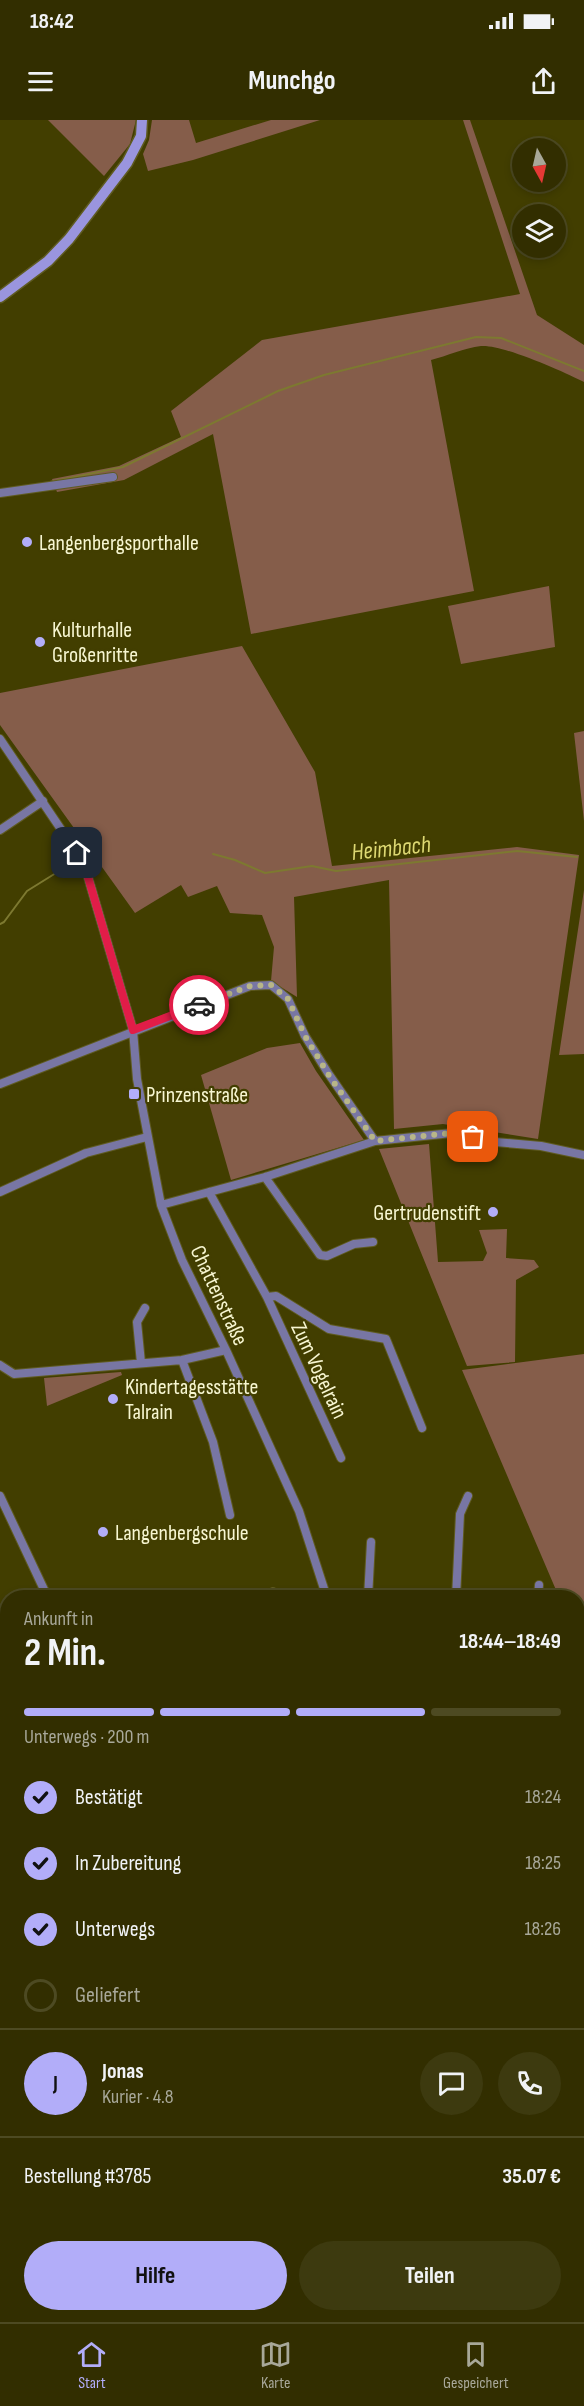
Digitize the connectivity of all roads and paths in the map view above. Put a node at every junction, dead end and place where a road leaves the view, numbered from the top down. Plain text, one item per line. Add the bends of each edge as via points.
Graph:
1 (142, 120) edge
2 (0, 297) edge
3 (113, 477) dead end
4 (0, 494) edge
5 (0, 739) edge
6 (3, 750) edge
7 (43, 801) junction
8 (0, 830) edge
9 (133, 1030) junction
10 (0, 1084) edge
11 (147, 1137) junction
12 (375, 1141) junction
13 (584, 1155) edge
14 (266, 1177) junction
15 (0, 1192) edge
16 (209, 1192) junction
17 (161, 1205) junction
18 (373, 1242) dead end
19 (267, 1297) junction
20 (145, 1308) dead end
21 (226, 1350) junction
22 (182, 1360) junction
23 (141, 1363) junction
24 (0, 1365) edge
25 (422, 1428) dead end
26 (341, 1458) dead end
27 (0, 1496) edge
28 (468, 1496) dead end
29 (230, 1515) dead end
30 (371, 1542) dead end
31 (538, 1585) dead end
32 (44, 1590) edge
33 (324, 1590) edge
34 (368, 1590) edge
35 (456, 1590) edge
36 (538, 1590) edge

1 - 2 main road via 141,136 127,164 69,239 48,261
3 - 4 street
5 - 6 street, Chattenstraße
6 - 7 street, Chattenstraße
7 - 8 street
7 - 9 street, Chattenstraße via 88,877
9 - 10 street
9 - 11 street, Chattenstraße
9 - 12 street via 250,986 271,985 288,999 328,1074
11 - 15 street via 86,1153
11 - 17 street, Chattenstraße
12 - 13 street via 452,1133
12 - 14 street
14 - 16 street
14 - 18 street via 320,1255
16 - 17 street
16 - 19 street, Zum Vogelrain
17 - 21 street, Chattenstraße via 182,1260
19 - 25 street, Zum Vogelrain via 276,1296 329,1329 386,1339
19 - 26 street, Zum Vogelrain
20 - 23 street via 137,1322
21 - 22 street
21 - 33 street, Chattenstraße via 299,1511
22 - 23 street
22 - 29 street via 213,1442
23 - 24 street via 14,1374
27 - 32 street
28 - 35 street via 460,1514
30 - 34 street
31 - 36 street

